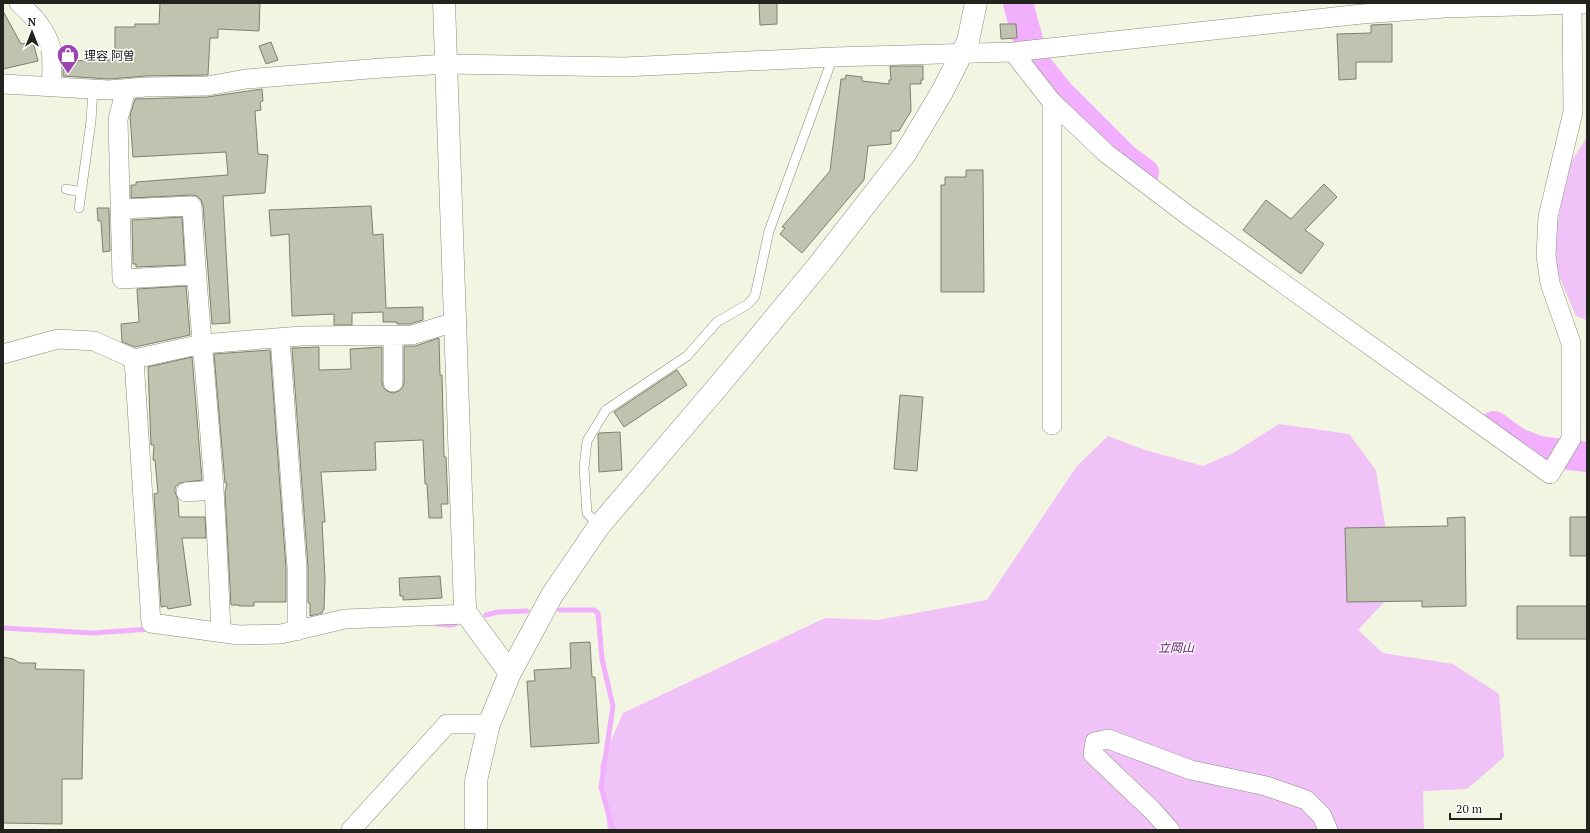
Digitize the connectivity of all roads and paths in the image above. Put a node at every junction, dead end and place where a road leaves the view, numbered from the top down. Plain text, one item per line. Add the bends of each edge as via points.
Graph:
1 (19, 3) edge
2 (444, 3) edge
3 (976, 3) edge
4 (1580, 4) edge
5 (1024, 51) junction
6 (962, 53) junction
7 (833, 57) junction
8 (447, 64) junction
9 (3, 84) edge
10 (52, 87) junction
11 (93, 89) junction
12 (126, 89) junction
13 (1052, 102) junction
14 (66, 189) dead end
15 (82, 192) junction
16 (79, 208) dead end
17 (120, 209) junction
18 (195, 275) junction
19 (456, 324) junction
20 (393, 335) junction
21 (280, 338) junction
22 (202, 344) junction
23 (3, 354) edge
24 (134, 359) junction
25 (393, 382) dead end
26 (1052, 425) dead end
27 (1579, 439) edge
28 (214, 490) junction
29 (186, 492) dead end
30 (599, 526) junction
31 (467, 614) junction
32 (298, 630) junction
33 (221, 632) junction
34 (510, 673) junction
35 (489, 724) junction
36 (352, 830) edge
37 (476, 830) edge
38 (1170, 830) edge
39 (1328, 830) edge

1 - 10 street via 45,32 51,48
2 - 8 street
3 - 6 street via 968,41
4 - 5 street via 1444,8 1362,14
4 - 27 street via 1573,112 1548,217 1546,256 1550,283 1571,343
5 - 6 street
5 - 13 street
6 - 7 street
6 - 30 street via 905,154 817,267
7 - 8 street via 624,67
7 - 30 lane via 769,231 755,296 748,304 717,322 687,356 606,410 587,441 584,468 587,513
8 - 12 street via 261,78 208,86
8 - 19 street
9 - 10 street
10 - 11 street
11 - 12 street
11 - 15 lane
12 - 17 street via 118,119
13 - 26 street
13 - 27 street via 1107,154 1186,214 1550,474
14 - 15 lane
15 - 16 lane
17 - 18 street via 192,206
17 - 18 street via 122,279
18 - 22 street
19 - 20 street via 412,334
19 - 31 street
20 - 21 street
20 - 25 street
21 - 22 street
21 - 32 street via 297,568
22 - 24 street
22 - 28 street
23 - 24 street via 58,339 87,340
24 - 33 street via 151,623
28 - 29 street
28 - 33 street
30 - 34 street via 552,594
31 - 32 street via 346,619
31 - 34 street
32 - 33 street via 282,634 239,635
34 - 35 street
35 - 36 street via 447,724
35 - 37 street via 476,781
38 - 39 street via 1093,754 1095,742 1108,739 1191,770 1266,786 1306,800 1322,816

